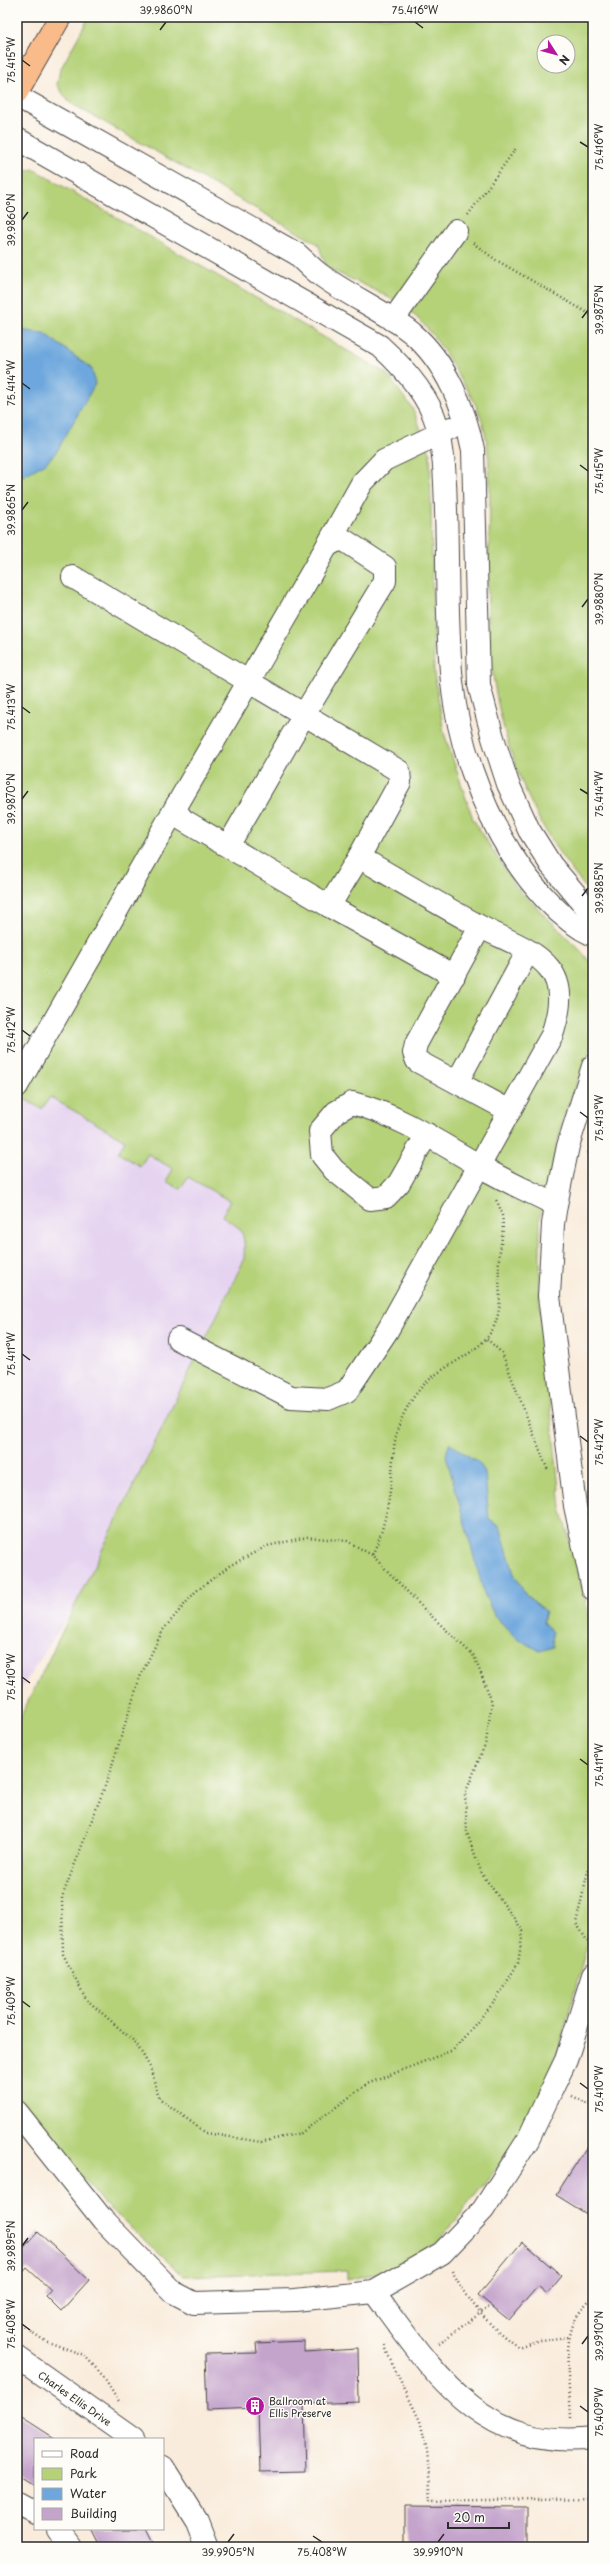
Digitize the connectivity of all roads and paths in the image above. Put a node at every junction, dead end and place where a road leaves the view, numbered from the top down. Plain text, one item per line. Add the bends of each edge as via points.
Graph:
1 (60, 17) edge
2 (17, 92) edge
3 (17, 96) edge
4 (17, 138) edge
5 (517, 147) dead end
6 (456, 231) junction
7 (593, 316) edge
8 (393, 320) junction
9 (467, 421) junction
10 (439, 433) junction
11 (327, 546) junction
12 (73, 577) dead end
13 (249, 681) junction
14 (305, 713) junction
15 (177, 805) junction
16 (228, 846) junction
17 (359, 857) junction
18 (329, 906) junction
19 (593, 915) edge
20 (480, 927) junction
21 (593, 935) edge
22 (528, 951) junction
23 (454, 976) junction
24 (593, 1066) edge
25 (457, 1082) junction
26 (17, 1086) edge
27 (510, 1111) junction
28 (427, 1134) junction
29 (476, 1174) junction
30 (556, 1205) junction
31 (178, 1339) dead end
32 (487, 1339) junction
33 (548, 1473) dead end
34 (587, 1533) edge
35 (372, 1555) junction
36 (593, 1588) edge
37 (593, 1733) edge
38 (593, 1800) edge
39 (593, 1806) edge
40 (592, 1858) edge
41 (593, 1950) edge
42 (593, 1975) edge
43 (17, 2112) edge
44 (442, 2253) junction
45 (374, 2292) junction
46 (593, 2297) edge
47 (489, 2307) dead end
48 (480, 2315) junction
49 (17, 2322) edge
50 (570, 2337) junction
51 (385, 2341) dead end
52 (420, 2355) junction
53 (17, 2357) edge
54 (122, 2404) dead end
55 (132, 2438) edge
56 (583, 2439) edge
57 (164, 2469) edge
58 (593, 2498) edge
59 (17, 2503) edge
60 (34, 2512) edge
61 (59, 2530) edge
62 (72, 2547) edge
63 (207, 2547) edge

1 - 2 highway
3 - 8 street via 297,254 322,276
4 - 10 street via 380,346 420,390
5 - 6 path
6 - 7 path via 496,260
6 - 8 street
8 - 9 street via 412,333 432,354 448,380
9 - 10 street
9 - 19 street via 473,450 479,685 508,784 529,830 551,865
10 - 11 street via 384,460 362,483
10 - 21 street via 444,461 452,682 469,760 479,790 503,840 520,867 576,927
11 - 13 street
11 - 14 street via 336,540 344,540 385,567 387,574 386,581
12 - 13 street
13 - 14 street
13 - 15 street
14 - 16 street
14 - 17 street via 399,771 400,782
15 - 16 street via 177,812 182,820
15 - 26 street
16 - 18 street
17 - 18 street
17 - 20 street
18 - 23 street
20 - 22 street
20 - 23 street
22 - 25 street
22 - 27 street via 550,968 559,992 559,1013 552,1035
23 - 25 street via 416,1044 414,1053 417,1061
24 - 30 street via 568,1146
25 - 27 street
27 - 29 street
28 - 28 street via 399,1183 386,1197 370,1198 330,1165 322,1155 320,1131 336,1112 352,1102 378,1110
28 - 29 street
29 - 30 street
29 - 31 street via 387,1331 347,1390 328,1399 308,1400 291,1397
29 - 32 path via 502,1210 504,1230 499,1259 501,1296 495,1324
30 - 34 street via 549,1296 575,1506
32 - 33 path via 502,1353
32 - 35 path via 429,1380 415,1396 401,1420 394,1446 390,1491 381,1537
34 - 36 street
35 - 35 path via 474,1656 492,1702 486,1742 465,1794 467,1833 482,1874 523,1931 518,1963 496,2000 453,2050 367,2084 300,2133 261,2142 206,2133 160,2098 150,2067 136,2043 86,1999 63,1954 62,1897 107,1781 140,1677 163,1630 195,1592 229,1566 267,1546 306,1537 347,1541
37 - 38 path via 589,1738
39 - 40 path
40 - 41 path via 576,1923
42 - 44 street via 566,2060 528,2140 483,2210
43 - 45 street via 103,2220 173,2292 194,2303 294,2300
44 - 45 street
44 - 48 path
45 - 52 street
46 - 50 path via 578,2316
47 - 48 path
48 - 50 path via 518,2347 540,2340
48 - 52 path
49 - 54 path via 45,2341 84,2355 104,2376
50 - 56 path via 568,2354
51 - 58 path via 388,2355 420,2421 427,2450 431,2501
52 - 56 street via 441,2380 468,2404 497,2424 528,2436
53 - 55 street, Charles Ellis Drive
57 - 63 street via 197,2521
59 - 60 street
61 - 62 street

